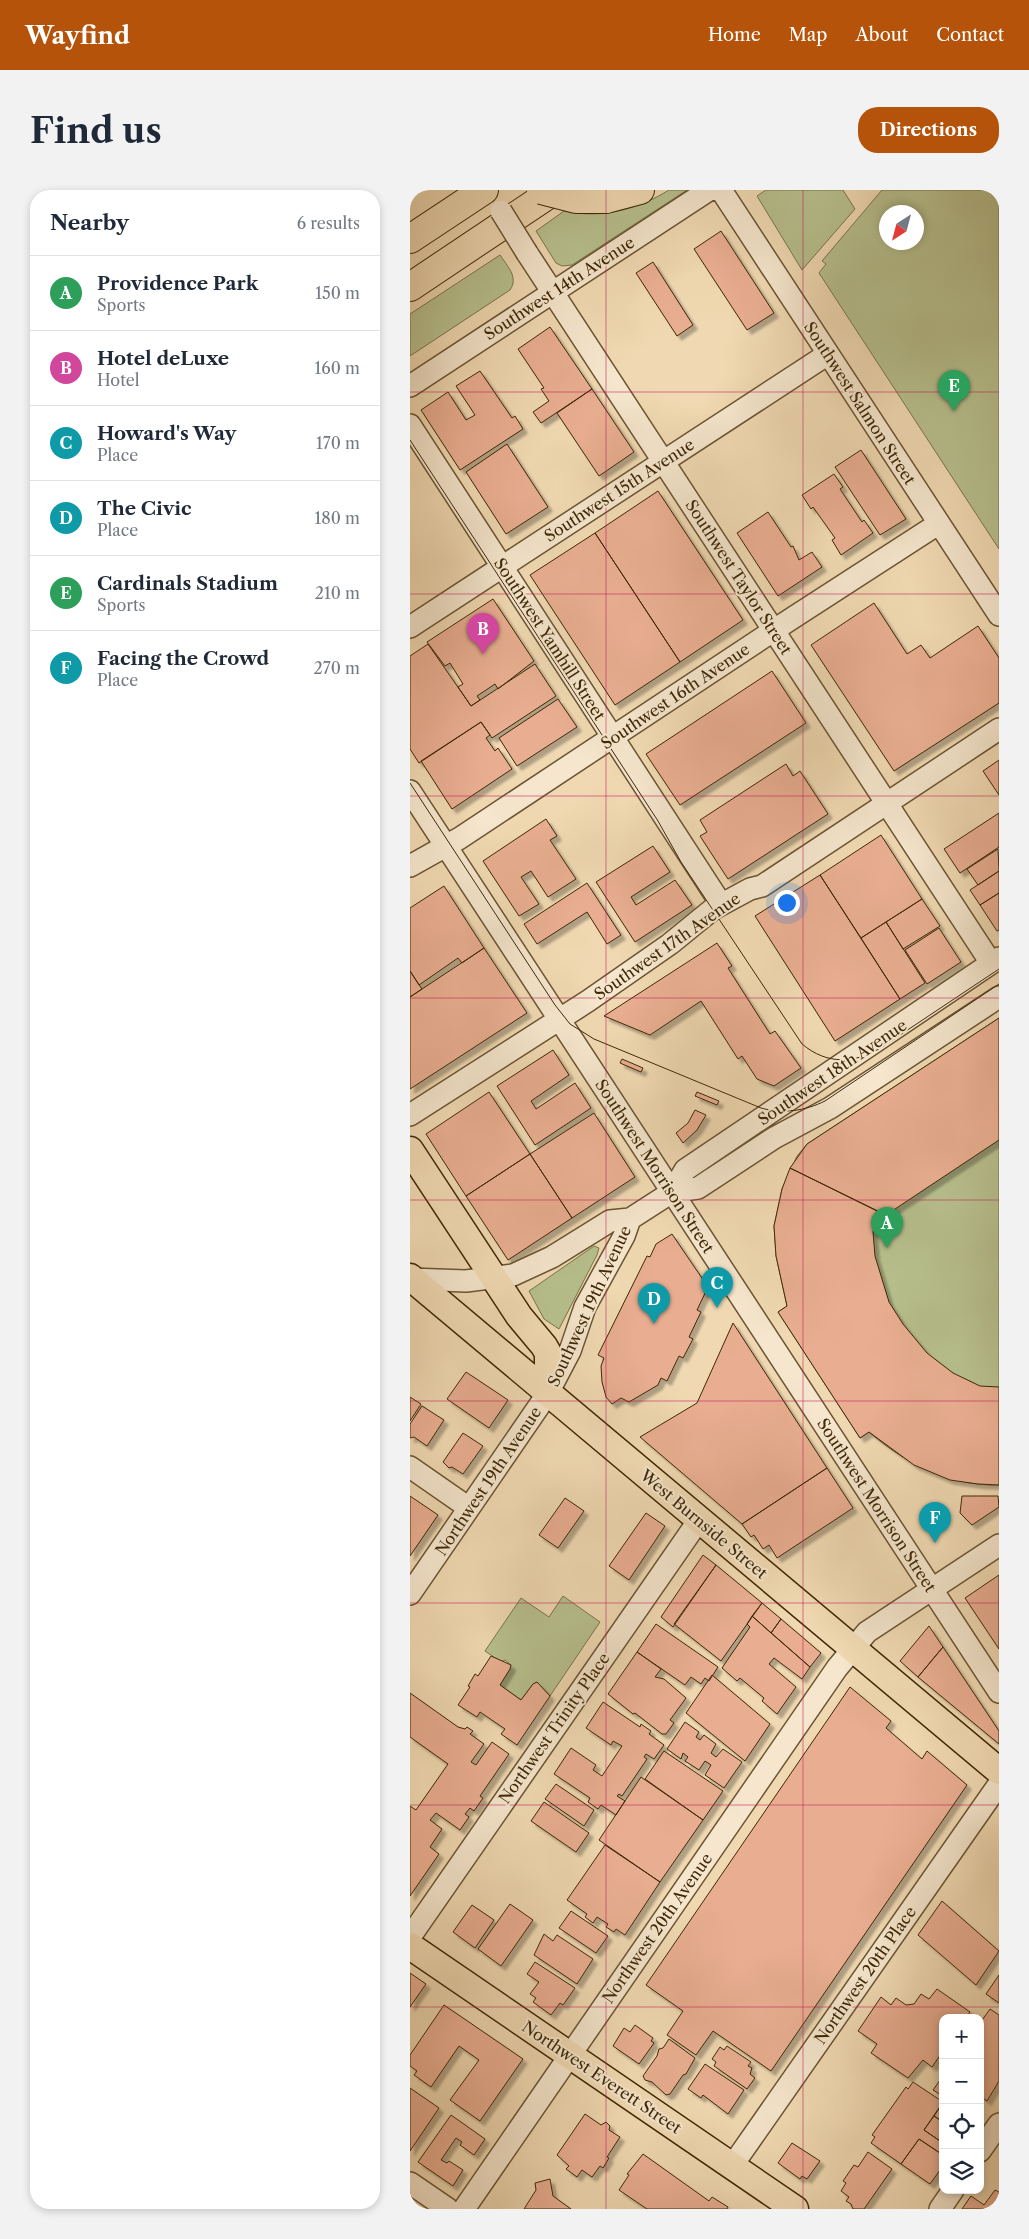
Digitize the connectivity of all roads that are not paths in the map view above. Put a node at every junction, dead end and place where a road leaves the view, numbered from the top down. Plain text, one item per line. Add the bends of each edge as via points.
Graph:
1 (485, 190) edge
2 (541, 190) edge
3 (555, 190) edge
4 (640, 190) edge
5 (709, 190) edge
6 (721, 190) edge
7 (410, 239) edge
8 (410, 287) edge
9 (552, 291) junction
10 (828, 354) junction
11 (410, 386) edge
12 (410, 425) edge
13 (664, 461) junction
14 (938, 524) junction
15 (502, 567) junction
16 (999, 616) edge
17 (410, 627) edge
18 (774, 630) junction
19 (999, 729) edge
20 (614, 737) junction
21 (410, 791) edge
22 (887, 802) junction
23 (446, 846) junction
24 (410, 866) edge
25 (721, 904) junction
26 (995, 960) edge
27 (999, 997) edge
28 (559, 1020) junction
29 (410, 1115) edge
30 (410, 1150) edge
31 (672, 1192) junction
32 (630, 1219) junction
33 (493, 1277) junction
34 (411, 1278) edge
35 (548, 1392) junction
36 (410, 1468) edge
37 (469, 1508) junction
38 (699, 1520) junction
39 (999, 1545) edge
40 (932, 1588) junction
41 (410, 1594) edge
42 (853, 1649) junction
43 (999, 1692) edge
44 (999, 1771) edge
45 (999, 1784) edge
46 (410, 1937) edge
47 (410, 1946) edge
48 (570, 2055) junction
49 (999, 2124) edge
50 (981, 2149) edge
51 (732, 2166) junction
52 (410, 2183) edge
53 (950, 2194) edge
54 (448, 2209) edge
55 (464, 2209) edge
56 (795, 2209) edge
57 (940, 2209) edge

1 - 7 highway
1 - 9 street, Southwest Taylor Street, bridge
2 - 4 highway, bridge via 576,199 606,199
3 - 8 highway
5 - 9 street, Southwest 14th Avenue
6 - 10 street, Southwest Salmon Street
9 - 11 street, Southwest 14th Avenue
9 - 13 street, Southwest Taylor Street
10 - 13 street, Southwest 15th Avenue
10 - 14 street, Southwest Salmon Street
12 - 15 street, Southwest Yamhill Street
13 - 15 street, Southwest 15th Avenue
13 - 18 street, Southwest Taylor Street
14 - 16 street, Southwest Salmon Street
14 - 18 street, Southwest 16th Avenue
15 - 17 street, Southwest 15th Avenue
15 - 20 street, Southwest Yamhill Street
18 - 20 street, Southwest 16th Avenue
18 - 22 street, Southwest Taylor Street
19 - 22 street, Southwest 17th Avenue
20 - 23 street, Southwest 16th Avenue
20 - 25 street, Southwest Yamhill Street
21 - 23 street, Southwest Morrison Street
22 - 25 street, Southwest 17th Avenue via 762,886
22 - 26 street, Southwest Taylor Street
23 - 24 street, Southwest 16th Avenue
23 - 28 street, Southwest Morrison Street
25 - 28 street, Southwest 17th Avenue via 670,944
26 - 31 street, Southwest 18th Avenue via 685,1170
27 - 31 street, Southwest 18th Avenue via 825,1111 774,1138 698,1188
28 - 29 street, Southwest 17th Avenue
28 - 31 street, Southwest Morrison Street
30 - 33 main road
31 - 32 street, Southwest 18th Avenue
31 - 40 street, Southwest Morrison Street
32 - 33 street, Southwest 18th Avenue via 610,1221 540,1263 513,1275
32 - 35 street, Southwest 19th Avenue via 585,1307 570,1351
33 - 34 street, Southwest 18th Avenue via 466,1281
33 - 35 main road via 548,1353
34 - 35 main road, West Burnside Street
35 - 37 street, Northwest 19th Avenue
35 - 38 main road, West Burnside Street
36 - 37 street
37 - 41 street, Northwest 19th Avenue
38 - 42 main road, West Burnside Street
38 - 46 street, Northwest Trinity Place
39 - 40 street, Northwest 20th Avenue
40 - 42 street, Northwest 20th Avenue via 867,1632
40 - 43 street, Southwest Morrison Street
42 - 44 main road, West Burnside Street
42 - 48 street, Northwest 20th Avenue
45 - 51 street, Northwest 20th Place
47 - 48 main road, Northwest Everett Street
48 - 51 main road, Northwest Everett Street
48 - 55 street, Northwest 20th Avenue
49 - 50 street
51 - 56 main road, Northwest Everett Street
52 - 54 street
53 - 57 street

